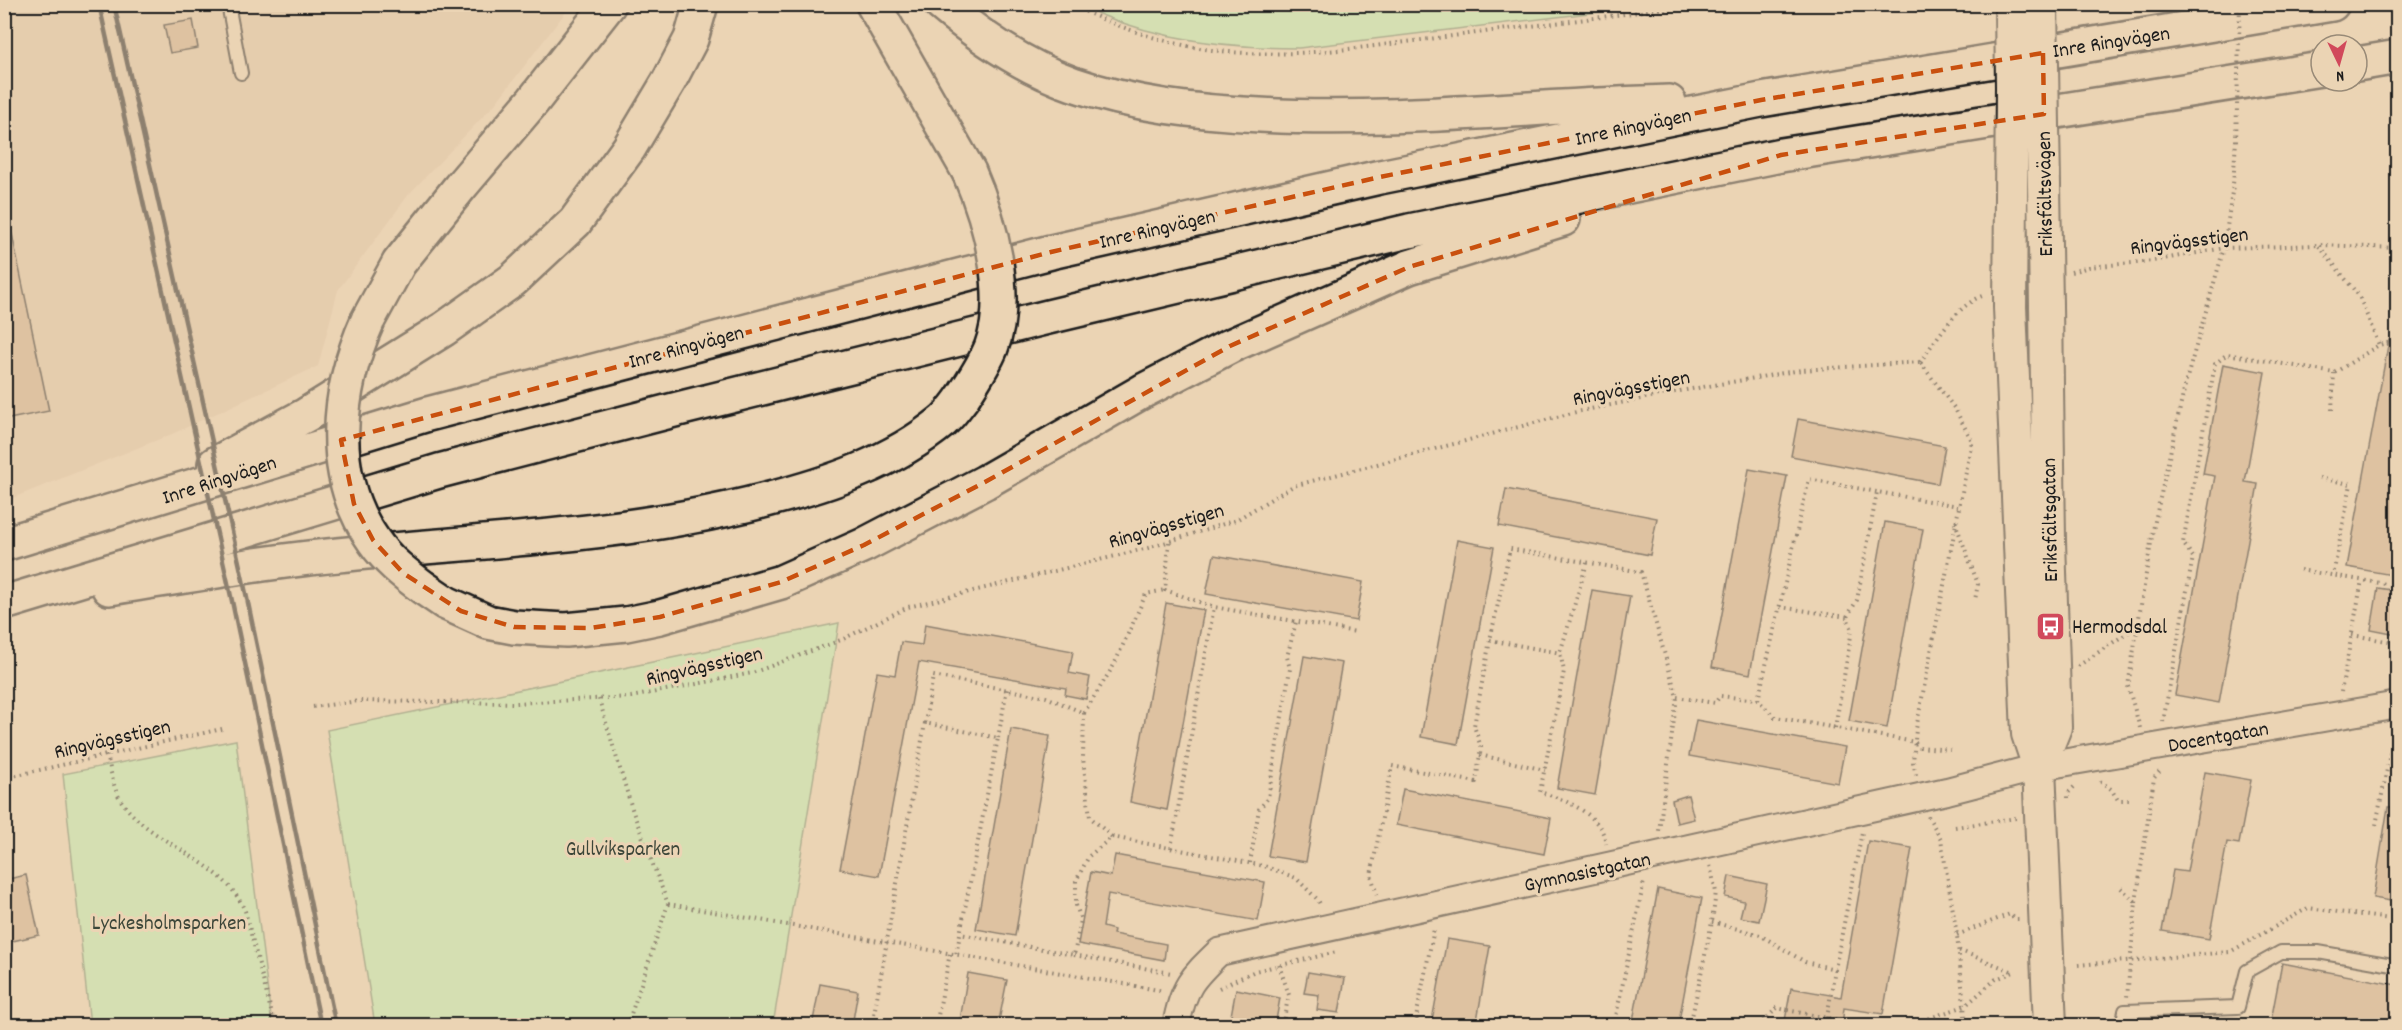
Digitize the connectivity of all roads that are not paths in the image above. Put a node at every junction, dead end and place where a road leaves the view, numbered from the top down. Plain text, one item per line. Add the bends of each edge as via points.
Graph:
1 (228, 4) edge
2 (609, 4) edge
3 (701, 4) edge
4 (873, 4) edge
5 (941, 4) edge
6 (2011, 4) edge
7 (2041, 4) edge
8 (2332, 4) edge
9 (2397, 57) edge
10 (2369, 62) edge
11 (2309, 71) edge
12 (241, 73) dead end
13 (1761, 100) junction
14 (1781, 155) junction
15 (2003, 299) joint
16 (2046, 305) joint
17 (149, 501) junction
18 (4, 544) edge
19 (4, 603) edge
20 (4, 608) edge
21 (2395, 720) edge
22 (2039, 767) junction
23 (2397, 966) edge
24 (1176, 1026) edge
25 (2050, 1026) edge
26 (2122, 1026) edge

1 - 12 lane
2 - 14 highway, bridge via 399,263 354,350 341,416 344,468 354,504 374,540 403,573 446,603 488,622 514,627 566,630 626,624 771,585 864,545 986,482 1143,391 1230,346 1408,267
3 - 17 highway via 691,39 629,148 575,222 513,280 444,329 306,415
4 - 20 highway, bridge via 969,172 991,235 997,272 998,298 991,346 963,397 945,419 915,441 874,464 791,493 670,521 545,538 291,560 80,592
5 - 13 highway via 1005,52 1071,84 1131,101 1207,112 1299,117 1416,116 1581,105
6 - 15 street, Eriksfältsvägen, bridge via 2012,87
7 - 16 street, Eriksfältsvägen, bridge
8 - 13 highway, Inre Ringvägen
9 - 10 highway
11 - 14 highway
13 - 17 highway, Inre Ringvägen via 1380,177 1051,252 429,414
14 - 19 highway via 1409,231 678,408 439,471
15 - 22 street, Eriksfältsgatan via 2028,734
16 - 22 street, Eriksfältsgatan via 2055,727
17 - 18 highway, Inre Ringvägen
21 - 22 street, Docentgatan via 2143,749
22 - 24 street, Gymnasistgatan via 1219,952 1188,986
22 - 25 street, Eriksfältsgatan via 2054,810
23 - 26 lane via 2318,952 2281,952 2247,971 2238,1007 2125,1011

